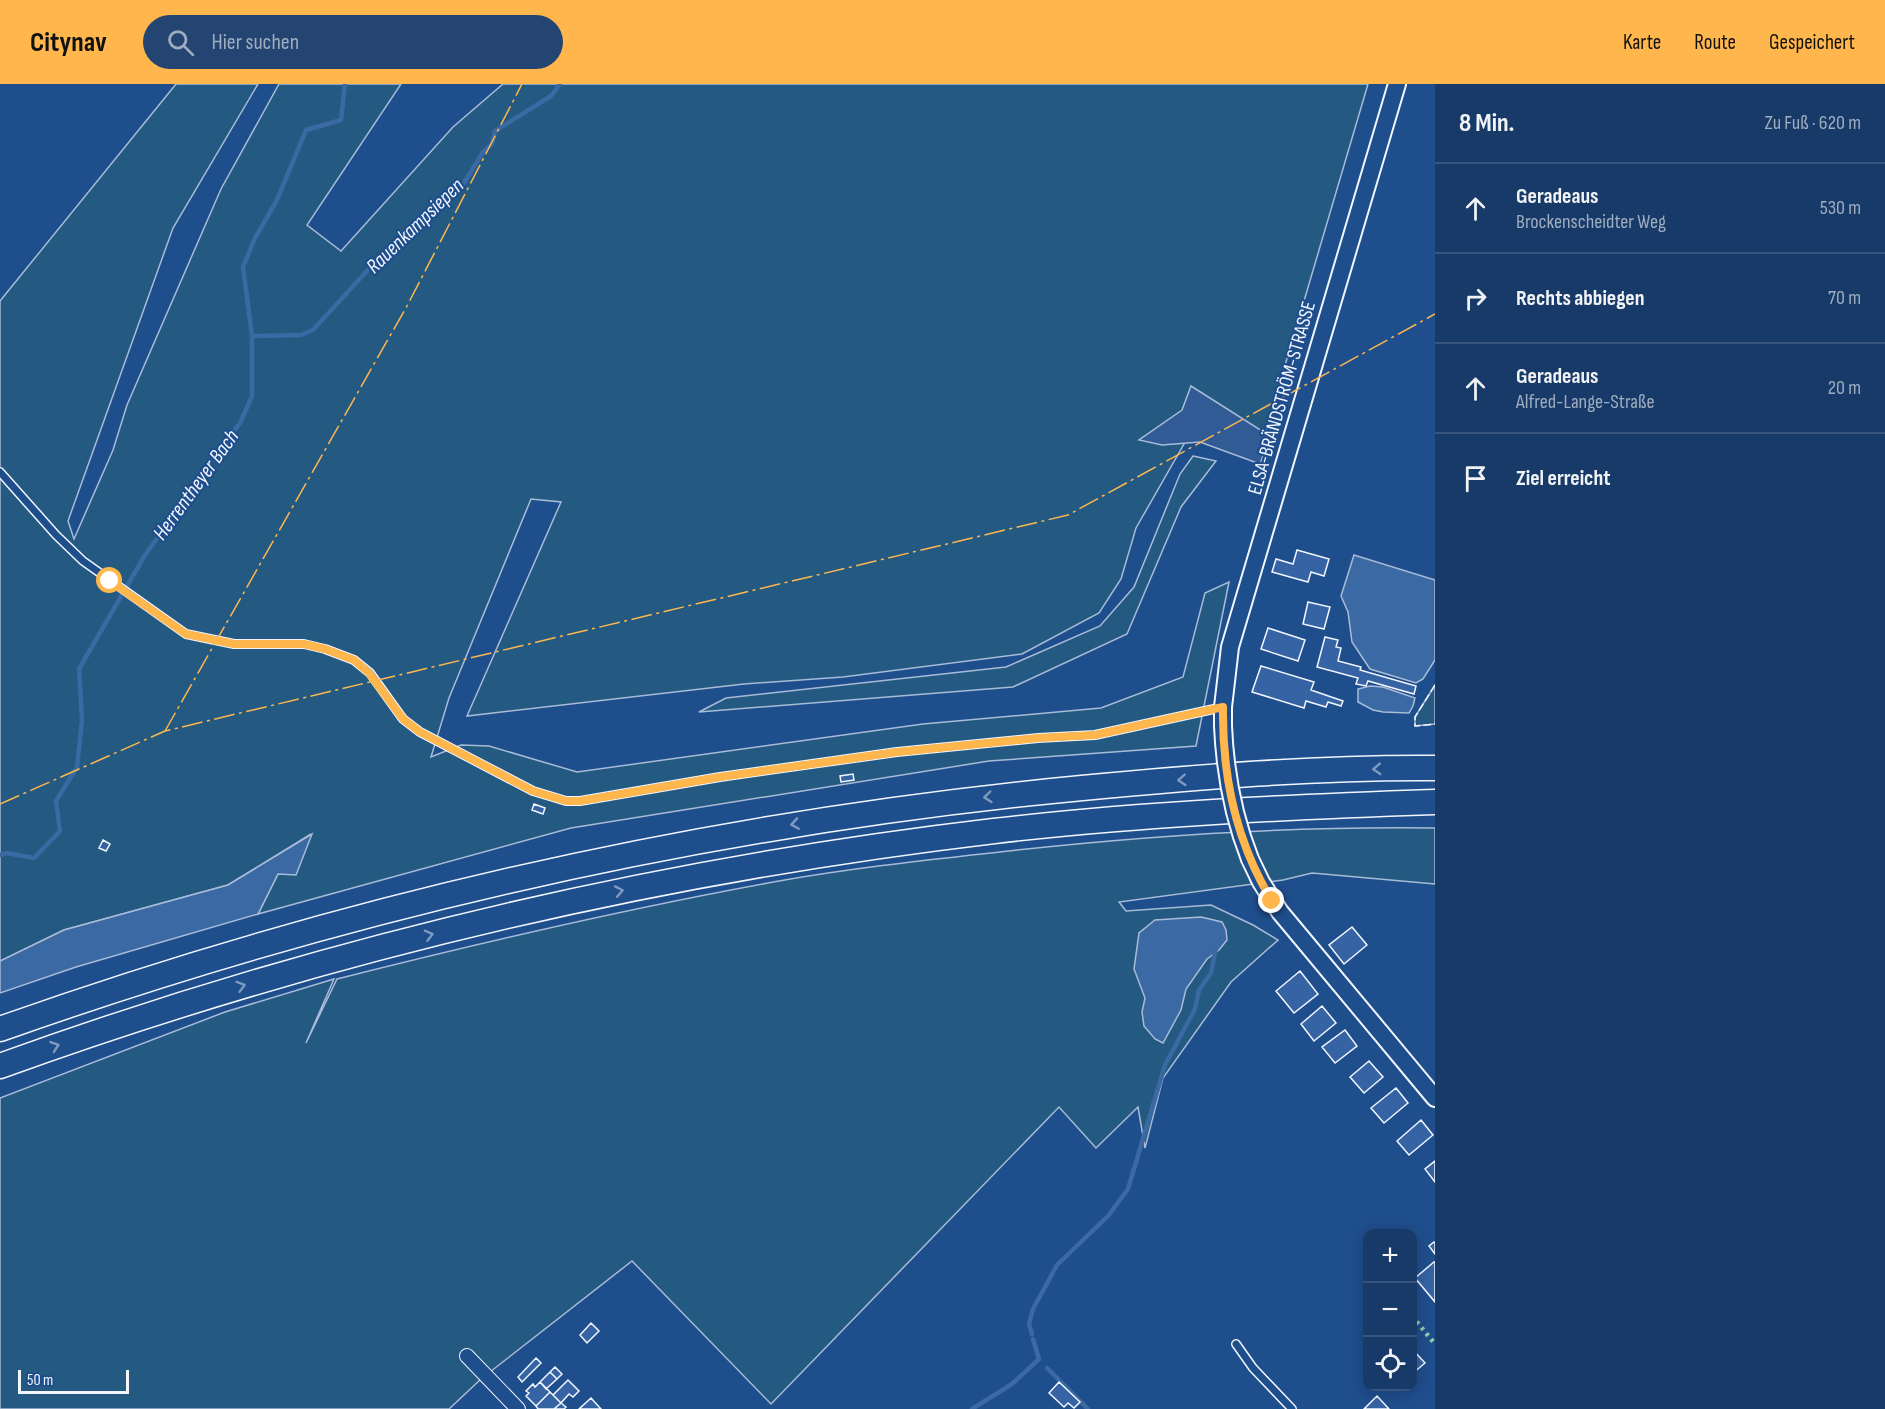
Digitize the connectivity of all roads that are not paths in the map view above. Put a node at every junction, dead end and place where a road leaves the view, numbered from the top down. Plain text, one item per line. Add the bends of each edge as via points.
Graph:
1 (1397, 84) edge
2 (0, 472) edge
3 (1223, 707) junction
4 (1435, 768) edge
5 (1435, 802) edge
6 (0, 1029) edge
7 (0, 1066) edge
8 (1435, 1098) edge
9 (1236, 1344) dead end
10 (467, 1356) dead end
11 (519, 1409) edge
12 (1292, 1409) edge

1 - 3 street, ELSA-BRÄNDSTRÖM-STRASSE via 1230,647
2 - 3 lane via 70,550 186,634 234,644 304,644 354,660 369,673 403,719 420,732 533,791 566,801 595,800 720,777 897,752 1095,735
3 - 8 street, ELSA-BRÄNDSTRÖM-STRASSE, bridge via 1228,785 1236,818 1261,882 1280,912
4 -> 6 highway via 1267,774 986,797 650,850 331,925 154,976
7 -> 5 highway via 133,1019 346,956 557,904 698,876 998,831 1263,809
9 - 12 lane
10 - 11 street

